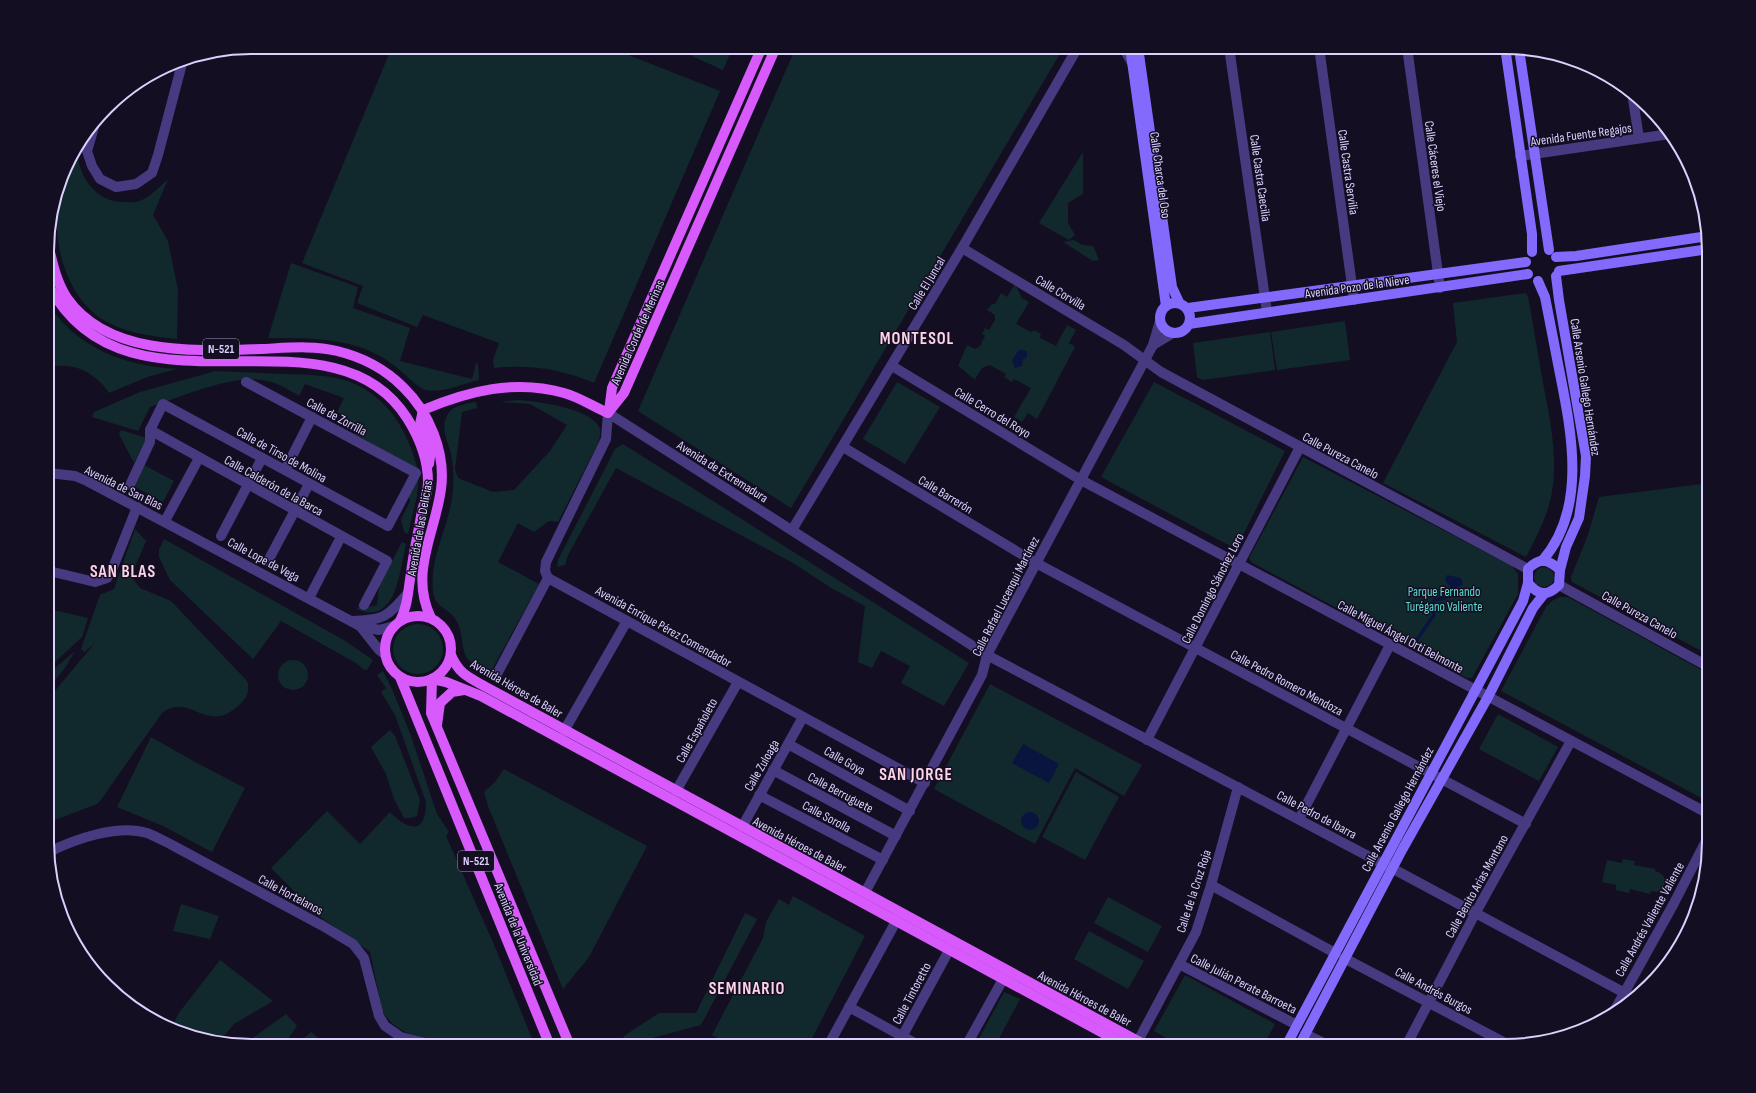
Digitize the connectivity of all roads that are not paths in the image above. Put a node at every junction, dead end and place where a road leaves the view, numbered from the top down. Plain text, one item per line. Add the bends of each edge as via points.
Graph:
1 (759, 54) edge
2 (773, 54) edge
3 (1074, 54) edge
4 (1138, 54) edge
5 (1230, 54) edge
6 (1320, 54) edge
7 (1408, 54) edge
8 (1506, 54) edge
9 (1520, 54) edge
10 (181, 67) edge
11 (1633, 102) edge
12 (1664, 135) edge
13 (91, 136) edge
14 (1639, 138) junction
15 (1534, 153) junction
16 (1520, 156) junction
17 (1702, 237) edge
18 (962, 248) junction
19 (1702, 250) edge
20 (1532, 252) junction
21 (1553, 254) junction
22 (1526, 262) junction
23 (54, 270) edge
24 (1557, 273) junction
25 (1438, 274) junction
26 (1528, 274) junction
27 (1538, 281) junction
28 (1352, 286) junction
29 (1440, 288) junction
30 (54, 295) edge
31 (1265, 298) junction
32 (1354, 300) junction
33 (1179, 302) junction
34 (1166, 306) junction
35 (1188, 308) junction
36 (1267, 312) junction
37 (1160, 321) junction
38 (1189, 324) junction
39 (1173, 333) junction
40 (1153, 345) junction
41 (1144, 360) junction
42 (892, 366) junction
43 (355, 374) junction
44 (246, 382) dead end
45 (423, 410) junction
46 (608, 413) junction
47 (312, 417) junction
48 (150, 430) junction
49 (843, 447) junction
50 (1300, 447) junction
51 (199, 458) junction
52 (262, 458) junction
53 (285, 470) junction
54 (54, 474) edge
55 (1081, 480) junction
56 (428, 483) junction
57 (309, 484) junction
58 (130, 485) dead end
59 (248, 486) junction
60 (137, 507) junction
61 (294, 511) junction
62 (164, 521) junction
63 (388, 526) joint
64 (792, 530) junction
65 (221, 536) dead end
66 (341, 537) junction
67 (268, 561) dead end
68 (1542, 561) junction
69 (1036, 563) junction
70 (1239, 564) junction
71 (1528, 569) junction
72 (1560, 570) junction
73 (54, 571) edge
74 (548, 578) junction
75 (1528, 583) junction
76 (1559, 585) junction
77 (408, 593) junction
78 (1544, 594) junction
79 (309, 598) junction
80 (364, 605) dead end
81 (431, 618) junction
82 (350, 621) junction
83 (627, 621) junction
84 (397, 624) junction
85 (360, 626) junction
86 (1390, 645) junction
87 (1195, 648) junction
88 (451, 654) junction
89 (386, 655) junction
90 (987, 655) junction
91 (1702, 663) edge
92 (497, 674) dead end
93 (400, 677) junction
94 (432, 679) junction
95 (738, 682) junction
96 (464, 690) junction
97 (1476, 690) junction
98 (1488, 697) junction
99 (803, 717) junction
100 (436, 727) junction
101 (1346, 728) junction
102 (564, 731) junction
103 (1147, 740) junction
104 (1571, 741) junction
105 (788, 744) junction
106 (773, 770) junction
107 (1431, 772) junction
108 (1443, 780) junction
109 (925, 783) junction
110 (1238, 787) junction
111 (676, 791) junction
112 (759, 795) junction
113 (1702, 810) edge
114 (910, 811) junction
115 (1299, 819) junction
116 (1526, 824) junction
117 (742, 827) junction
118 (896, 836) junction
119 (1702, 849) edge
120 (54, 850) edge
121 (883, 860) junction
122 (1383, 864) junction
123 (1393, 868) junction
124 (1211, 885) junction
125 (863, 898) junction
126 (1476, 912) junction
127 (898, 917) junction
128 (950, 948) junction
129 (1335, 953) junction
130 (1344, 958) junction
131 (1179, 964) junction
132 (1005, 975) junction
133 (1623, 993) junction
134 (1628, 995) edge
135 (1428, 1002) junction
136 (1618, 1003) edge
137 (849, 1007) junction
138 (1297, 1025) junction
139 (1306, 1034) junction
140 (903, 1036) junction
141 (409, 1039) edge
142 (547, 1039) edge
143 (567, 1039) edge
144 (832, 1039) edge
145 (901, 1039) edge
146 (908, 1039) edge
147 (970, 1039) edge
148 (1115, 1039) edge
149 (1132, 1039) edge
150 (1144, 1039) edge
151 (1290, 1039) edge
152 (1303, 1039) edge
153 (1316, 1039) edge
154 (1410, 1039) edge
155 (1499, 1039) edge

1 - 46 main road, Avenida Cordel de Merinas via 612,388
2 - 46 main road, Avenida Cordel de Merinas via 624,393
3 - 18 street, Calle El Juncal
4 - 33 main road, Calle Charca del Oso via 1172,287
4 - 34 main road, Calle Charca del Oso
5 - 31 street, Calle Castra Caecilia
6 - 28 street, Calle Castra Servilia
7 - 25 street, Calle Cáceres el Viejo
8 - 16 main road
9 - 15 main road
10 - 13 street via 152,173 136,184 116,188 100,179 87,151
11 - 14 street
12 - 14 street, Avenida Fuente Regajos
14 - 15 street, Avenida Fuente Regajos
15 - 16 street, Avenida Fuente Regajos
15 - 21 main road
16 - 20 main road via 1532,234
17 - 21 main road via 1576,256
18 - 41 street, Calle Corvilla via 1124,345
18 - 42 street, Calle El Juncal
19 - 24 main road
20 - 21 main road via 1541,249
20 - 22 main road
21 - 24 main road
22 - 25 main road, Avenida Pozo de la Nieve
22 - 26 main road
23 - 45 main road, Avenida de las Delicias / N-521 via 67,298 87,318 111,334 138,344 160,348 335,350 358,357 383,370 404,387
24 - 27 main road via 1544,282
24 - 72 main road, Calle Arsenio Gallego Hernández via 1559,300 1586,456 1579,518 1566,547
25 - 28 main road, Avenida Pozo de la Nieve
25 - 29 street, Calle Cáceres el Viejo
26 - 27 main road via 1534,281
26 - 29 main road, Avenida Pozo de la Nieve
27 - 68 main road, Calle Arsenio Gallego Hernández via 1545,297 1568,415 1573,469 1563,526
28 - 31 main road, Avenida Pozo de la Nieve
28 - 32 street, Calle Castra Servilia
29 - 32 main road, Avenida Pozo de la Nieve
30 - 43 main road, Avenida de las Delicias / N-521 via 72,318 96,339 124,351 156,359 292,363 328,367
31 - 35 main road, Avenida Pozo de la Nieve
31 - 36 street, Calle Castra Caecilia
32 - 36 main road, Avenida Pozo de la Nieve
33 - 34 main road
33 - 35 main road
34 - 37 main road via 1161,311
35 - 38 main road via 1191,318
36 - 38 main road, Avenida Pozo de la Nieve
37 - 39 main road via 1166,330
37 - 40 street, Calle Rafael Lucenqui Martínez
38 - 39 main road via 1184,331
39 - 40 street, Calle Rafael Lucenqui Martínez
40 - 41 street, Calle Rafael Lucenqui Martínez
41 - 50 street, Calle Pureza Canelo via 1161,372
41 - 55 street, Calle Rafael Lucenqui Martínez
42 - 49 street, Calle El Juncal
42 - 55 street, Calle Cerro del Royo
43 - 45 main road via 384,384 407,407
43 - 56 main road, Avenida de las Delicias / N-521 via 378,387 399,406 423,452
44 - 47 street, Calle de Zorrilla
45 - 46 main road, Avenida de Extremadura via 487,389 513,386 565,393
45 - 56 main road via 420,424 430,450
45 - 81 main road, Avenida de las Delicias / N-521 via 438,450 441,471 441,489 428,541 422,585 424,604
46 - 64 street, Avenida de Extremadura
46 - 74 street via 605,443 546,562 545,571
47 - 53 street
47 - 63 street, Calle de Zorrilla via 416,473
48 - 51 street, Calle Calderón de la Barca
48 - 52 street, Calle de Tirso de Molina via 163,404
48 - 58 street via 150,442
49 - 64 street, Calle El Juncal
49 - 69 street, Calle Barrerón
50 - 70 street, Calle Domingo Sánchez Loro
50 - 71 street, Calle Pureza Canelo
51 - 59 street, Calle Calderón de la Barca
51 - 62 street
52 - 53 street, Calle de Tirso de Molina
52 - 59 street
53 - 57 street, Calle de Tirso de Molina
54 - 60 street, Avenida de San Blas via 75,476
55 - 69 street, Calle Rafael Lucenqui Martínez
55 - 70 street, Calle Miguel Ángel Orti Belmonte
56 - 77 main road, Avenida de las Delicias / N-521
57 - 61 street
57 - 63 street, Calle de Tirso de Molina
59 - 61 street, Calle Calderón de la Barca
59 - 65 street
60 - 62 street, Avenida de San Blas
60 - 73 street via 107,578 96,582
61 - 66 street, Calle Calderón de la Barca
61 - 67 street
62 - 79 street, Calle Lope de Vega
64 - 90 street, Avenida de Extremadura
66 - 79 street
66 - 80 street, Calle Calderón de la Barca via 387,562
68 - 71 main road
68 - 72 main road via 1552,562
69 - 87 street, Calle Pedro Romero Mendoza
69 - 90 street, Calle Rafael Lucenqui Martínez
70 - 86 street, Calle Miguel Ángel Orti Belmonte
70 - 87 street, Calle Domingo Sánchez Loro
71 - 75 main road
72 - 76 main road
74 - 83 street, Avenida Enrique Pérez Comendador
74 - 92 street
75 - 78 main road via 1535,591
75 - 97 main road, Calle Arsenio Gallego Hernández via 1523,601
76 - 78 main road
76 - 91 street, Calle Pureza Canelo
77 - 82 street via 387,615
77 - 84 main road, Avenida de las Delicias / N-521 via 406,610
78 - 98 main road, Calle Arsenio Gallego Hernández via 1534,608
79 - 82 street, Calle Lope de Vega
81 - 84 main road via 421,615 410,616
81 - 88 main road via 439,623 450,637
82 - 85 street, Calle Lope de Vega
83 - 95 street, Avenida Enrique Pérez Comendador
83 - 102 street
84 - 85 street, Calle Lope de Vega via 379,630
84 - 89 main road via 387,638
85 - 89 street, Calle Lope de Vega
86 - 97 street, Calle Miguel Ángel Orti Belmonte
86 - 101 street
87 - 101 street, Calle Pedro Romero Mendoza
87 - 103 street, Calle Domingo Sánchez Loro
88 - 94 main road via 448,665 441,674
88 - 102 main road, Avenida Héroes de Baler via 456,667 464,674
89 - 93 main road via 392,669
90 - 103 street, Calle Pedro de Ibarra
90 - 109 street, Calle Rafael Lucenqui Martínez via 982,675
93 - 94 main road via 421,682
93 - 142 main road, Avenida de la Universidad / N-521
94 - 96 main road, Avenida Héroes de Baler
94 - 100 main road, Avenida de la Universidad / N-521 via 431,713
95 - 99 street, Avenida Enrique Pérez Comendador
95 - 111 street, Calle Españoleto
96 - 100 main road via 452,692 440,703
96 - 125 main road, Avenida Héroes de Baler via 481,696
97 - 98 street, Calle Miguel Ángel Orti Belmonte
97 - 107 main road, Calle Arsenio Gallego Hernández
98 - 104 street, Calle Miguel Ángel Orti Belmonte
98 - 108 main road, Calle Arsenio Gallego Hernández
99 - 105 street, Calle Zuloaga
99 - 109 street, Avenida Enrique Pérez Comendador
100 - 143 main road, Avenida de la Universidad / N-521
101 - 107 street, Calle Pedro Romero Mendoza
101 - 115 street
102 - 111 main road, Avenida Héroes de Baler
103 - 110 street, Calle Pedro de Ibarra
104 - 113 street, Calle Miguel Ángel Orti Belmonte
104 - 116 street, Calle Benito Arias Montano
105 - 106 street, Calle Zuloaga
105 - 114 street, Calle Goya
106 - 112 street, Calle Zuloaga
106 - 118 street, Calle Berruguete
107 - 108 street, Calle Pedro Romero Mendoza
107 - 122 main road, Calle Arsenio Gallego Hernández
108 - 116 street, Calle Pedro Romero Mendoza
108 - 123 main road, Calle Arsenio Gallego Hernández
109 - 114 street, Calle Rafael Lucenqui Martínez
110 - 115 street, Calle Pedro de Ibarra
110 - 124 street, Calle de la Cruz Roja
111 - 117 main road, Avenida Héroes de Baler
112 - 117 street, Calle Zuloaga
112 - 121 street, Calle Sorolla
114 - 118 street, Calle Rafael Lucenqui Martínez
115 - 122 street, Calle Pedro de Ibarra
116 - 126 street, Calle Benito Arias Montano
117 - 125 main road, Avenida Héroes de Baler
118 - 121 street, Calle Rafael Lucenqui Martínez
119 - 133 street, Calle Andrés Valiente Valiente
120 - 141 street, Calle Hortelanos via 80,839 127,830 147,833 323,926 353,944 364,958 379,1016 385,1026 401,1037
121 - 125 street, Calle Rafael Lucenqui Martínez
122 - 123 street, Calle Pedro de Ibarra
122 - 129 main road, Calle Arsenio Gallego Hernández
123 - 126 street, Calle Pedro de Ibarra
123 - 130 main road, Calle Arsenio Gallego Hernández
124 - 129 street
124 - 131 street, Calle de la Cruz Roja via 1196,932
125 - 127 main road, Avenida Héroes de Baler
126 - 133 street, Calle Pedro de Ibarra
126 - 135 street, Calle Benito Arias Montano
127 - 128 main road, Avenida Héroes de Baler
127 - 137 street
128 - 132 main road, Avenida Héroes de Baler
128 - 140 street, Calle Tintoretto
129 - 138 main road, Calle Arsenio Gallego Hernández
130 - 135 street, Calle Andrés Burgos
130 - 139 main road, Calle Arsenio Gallego Hernández
131 - 138 street, Calle Julián Perate Barroeta
131 - 150 street, Calle de la Cruz Roja
132 - 147 street
132 - 148 main road, Avenida Héroes de Baler
132 - 149 main road, Avenida Héroes de Baler
133 - 134 street, Calle Pedro de Ibarra
133 - 136 street, Calle Andrés Valiente Valiente
135 - 154 street, Calle Benito Arias Montano
135 - 155 street, Calle Andrés Burgos
137 - 140 street
137 - 144 street
138 - 151 main road, Calle Arsenio Gallego Hernández
139 - 152 main road, Calle Arsenio Gallego Hernández
139 - 153 street
140 - 145 street, Calle Tintoretto
140 - 146 street

